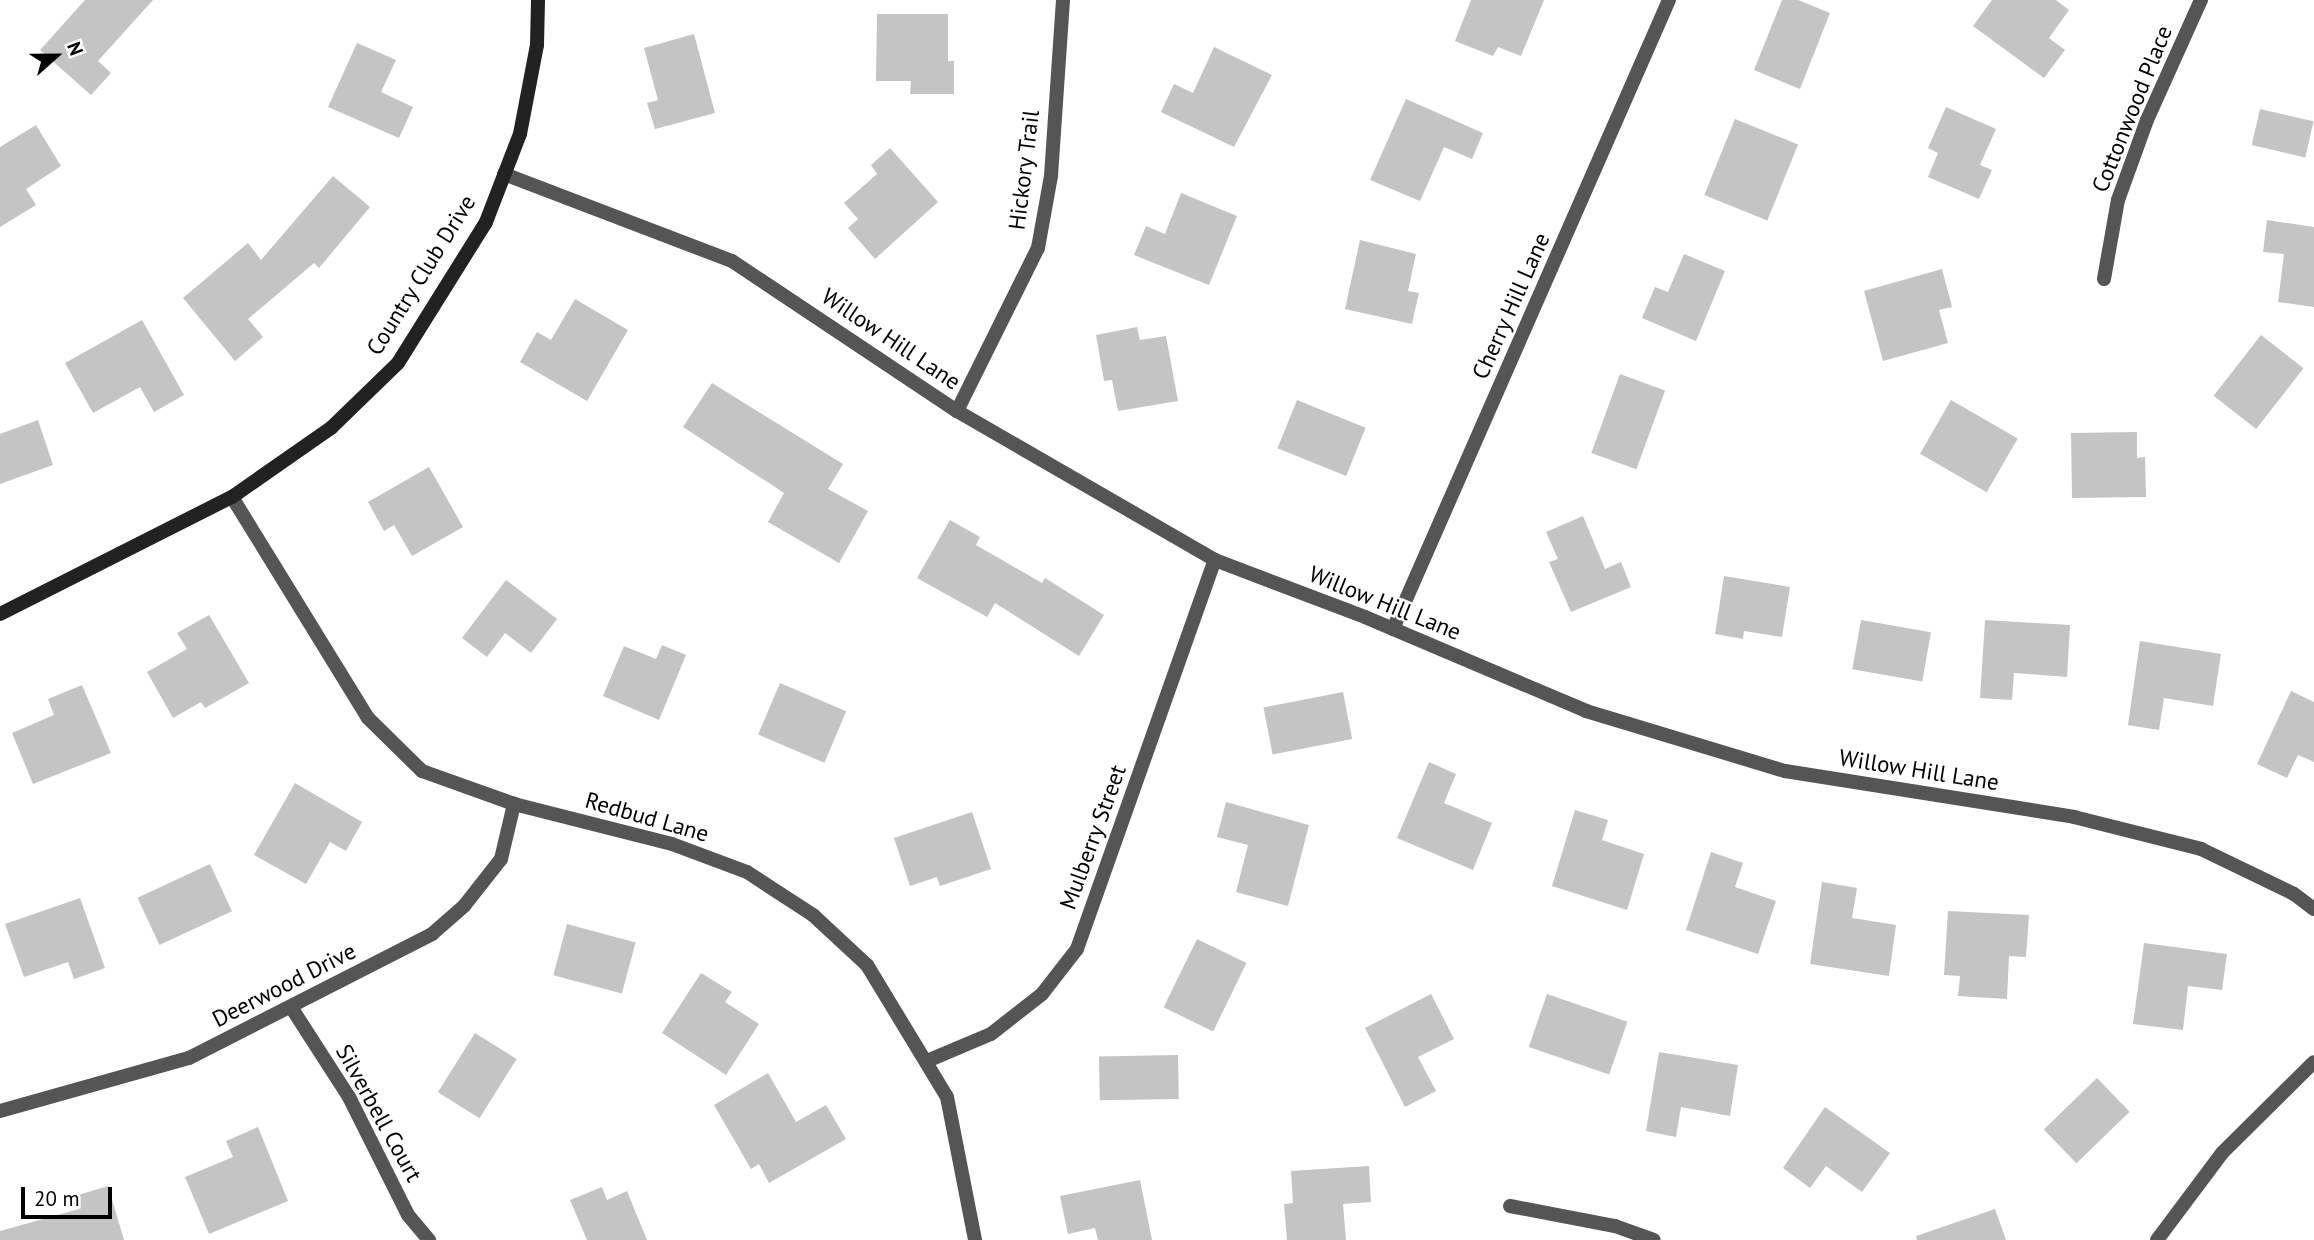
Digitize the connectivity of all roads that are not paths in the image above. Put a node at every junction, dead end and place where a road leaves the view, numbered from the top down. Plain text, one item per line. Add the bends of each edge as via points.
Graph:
1 (538, 0) edge
2 (1063, 0) edge
3 (1668, 0) edge
4 (2201, 0) edge
5 (505, 174) junction
6 (2104, 279) dead end
7 (957, 411) junction
8 (232, 497) junction
9 (1215, 560) junction
10 (0, 614) edge
11 (1393, 629) junction
12 (514, 804) junction
13 (2314, 909) edge
14 (291, 1007) junction
15 (927, 1060) junction
16 (2314, 1062) edge
17 (0, 1111) edge
18 (1510, 1206) dead end
19 (429, 1240) edge
20 (975, 1240) edge
21 (1654, 1240) edge
22 (2157, 1240) edge

1 - 5 street, Country Club Drive via 537,45 520,134
2 - 7 street, Hickory Trail via 1051,176 1038,248
3 - 11 street, Cherry Hill Lane
4 - 6 street, Cottonwood Place via 2147,120 2118,200
5 - 7 street, Willow Hill Lane via 732,261
5 - 8 street, Country Club Drive via 486,222 398,363 331,428
7 - 9 street, Willow Hill Lane
8 - 10 street, Country Club Drive
8 - 12 street, Redbud Lane via 368,718 422,771
9 - 11 street, Willow Hill Lane
9 - 15 street, Mulberry Street via 1077,949 1042,994 991,1034
11 - 13 street, Willow Hill Lane via 1586,712 1784,771 2074,817 2201,849 2294,894
12 - 14 street, Deerwood Drive via 501,859 464,906 432,934
12 - 15 street, Redbud Lane via 672,844 747,872 813,915 867,965
14 - 17 street, Deerwood Drive via 189,1058
14 - 19 street, Silverbell Court via 349,1097 408,1215
15 - 20 street, Redbud Lane via 947,1097
16 - 22 street via 2222,1153
18 - 21 street via 1615,1226

